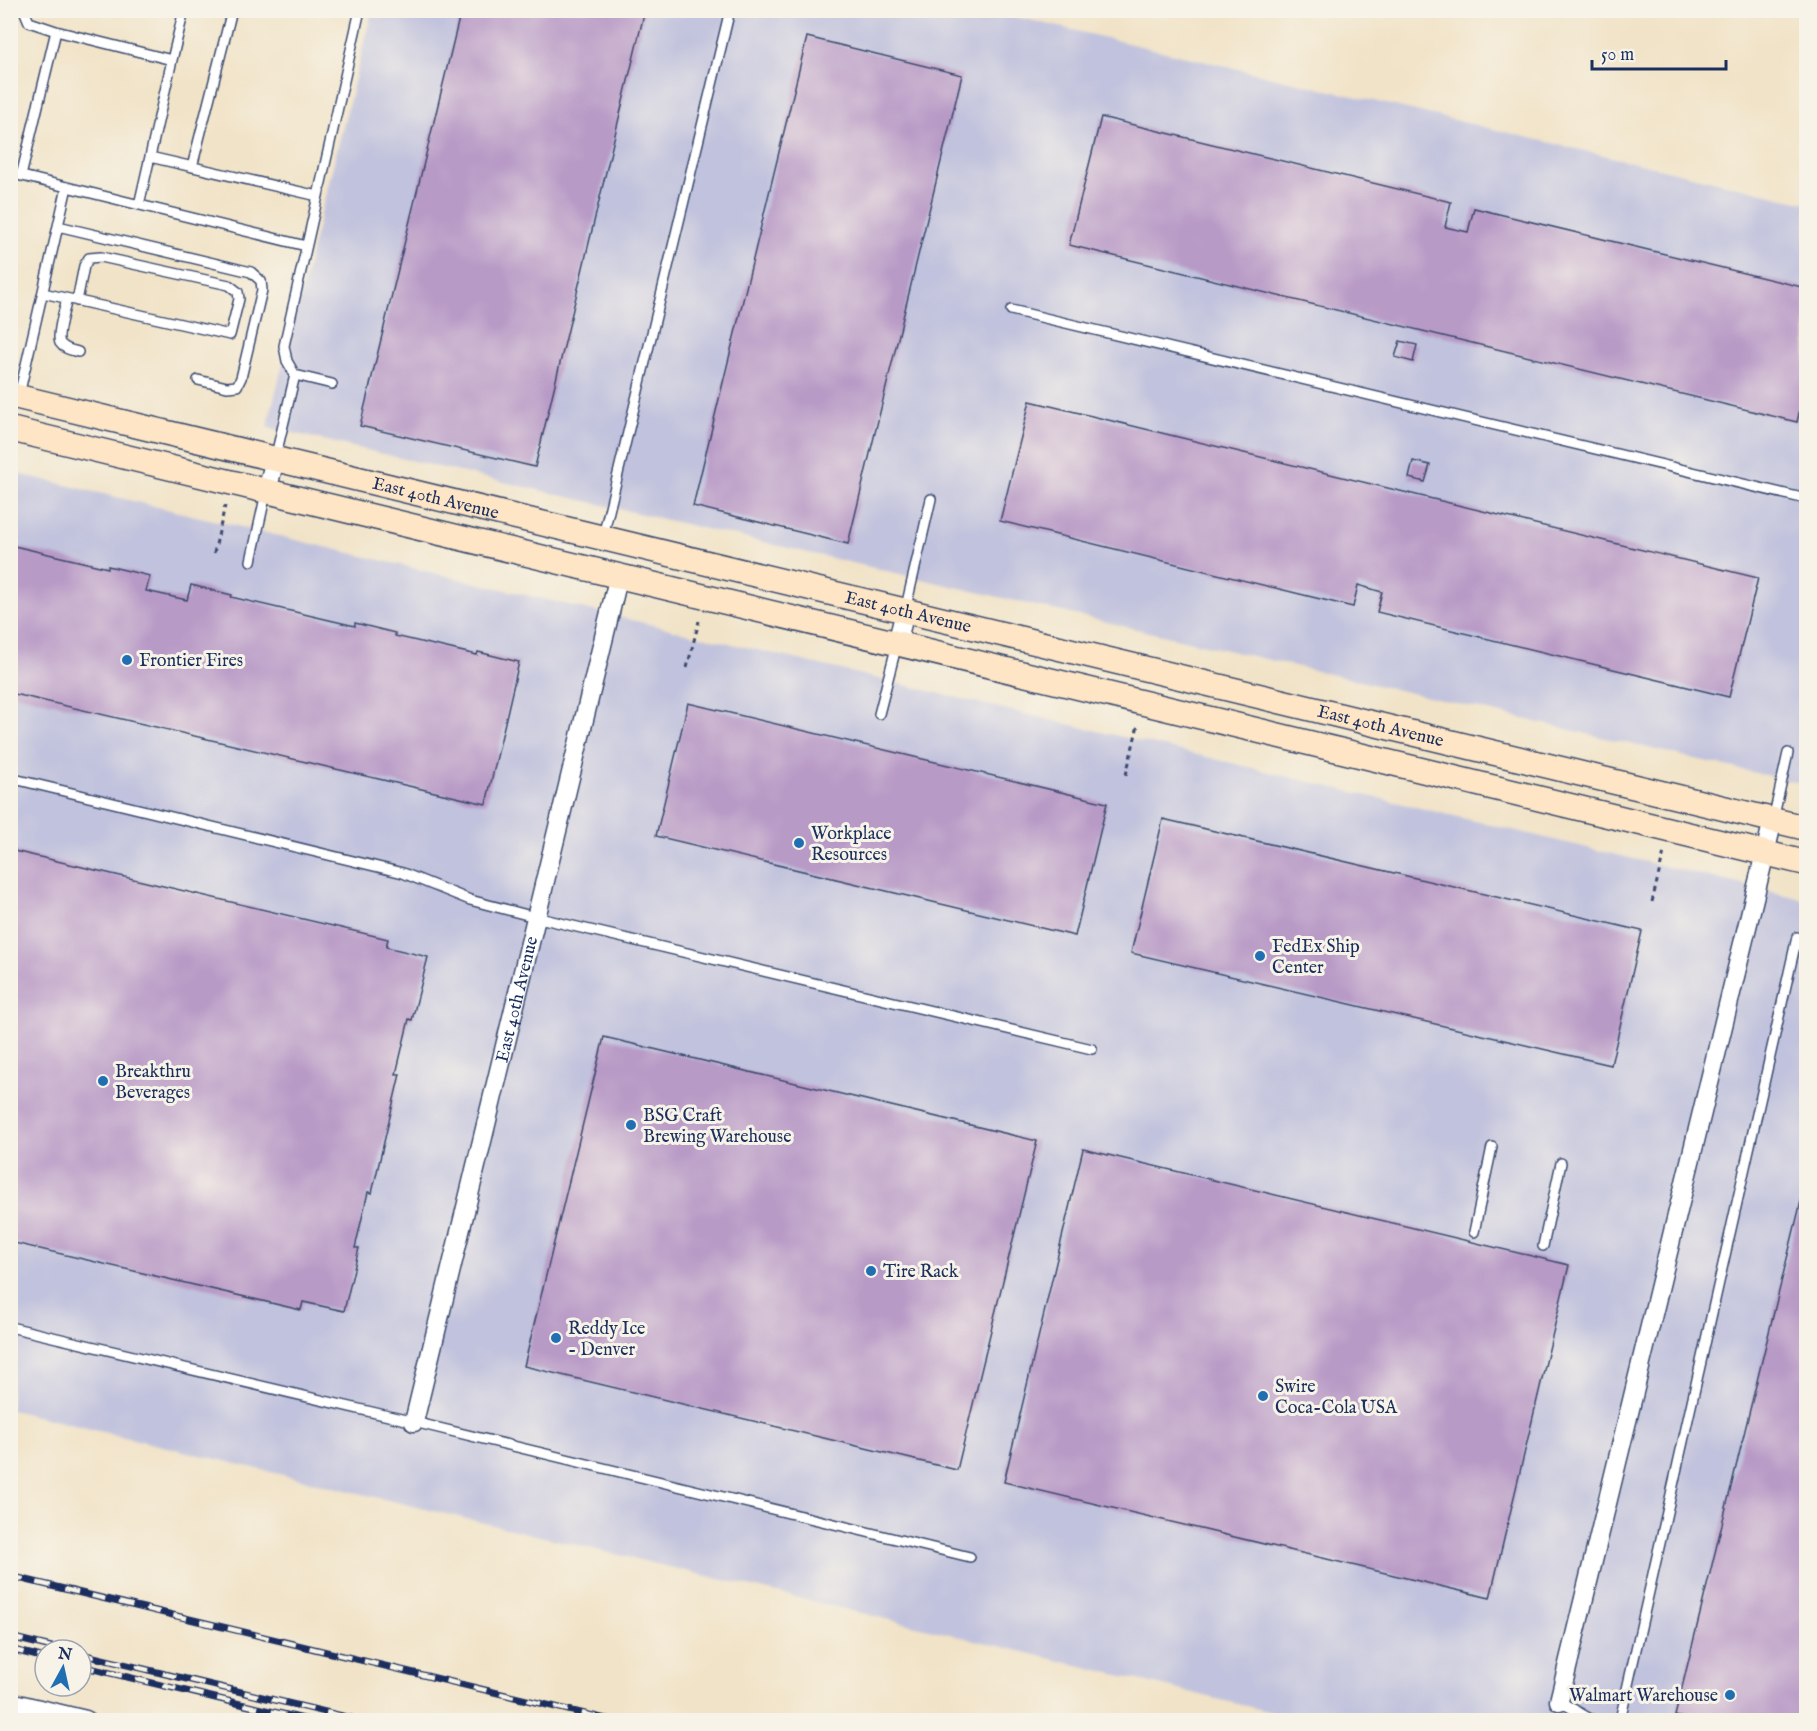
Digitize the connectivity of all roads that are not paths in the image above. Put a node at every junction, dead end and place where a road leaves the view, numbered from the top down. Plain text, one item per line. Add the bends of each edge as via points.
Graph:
1 (24, 10) edge
2 (184, 10) edge
3 (232, 10) edge
4 (360, 10) edge
5 (730, 10) edge
6 (56, 31) junction
7 (172, 60) junction
8 (150, 157) junction
9 (192, 167) junction
10 (10, 173) edge
11 (21, 176) junction
12 (67, 187) junction
13 (318, 196) junction
14 (139, 205) junction
15 (58, 226) junction
16 (306, 246) junction
17 (43, 293) junction
18 (72, 300) junction
19 (1011, 310) dead end
20 (78, 352) dead end
21 (295, 375) junction
22 (198, 380) dead end
23 (332, 384) dead end
24 (15, 396) edge
25 (10, 429) edge
26 (275, 459) junction
27 (267, 491) junction
28 (931, 499) dead end
29 (1806, 499) edge
30 (603, 539) junction
31 (251, 561) dead end
32 (728, 569) junction
33 (619, 575) junction
34 (905, 612) junction
35 (897, 643) junction
36 (879, 714) dead end
37 (1788, 753) dead end
38 (10, 778) edge
39 (1773, 820) junction
40 (1806, 828) edge
41 (1764, 853) junction
42 (1806, 863) edge
43 (535, 917) junction
44 (1797, 937) dead end
45 (1092, 1049) dead end
46 (1492, 1147) dead end
47 (1560, 1163) dead end
48 (1474, 1232) dead end
49 (1543, 1246) dead end
50 (10, 1327) edge
51 (414, 1422) junction
52 (970, 1557) dead end
53 (1559, 1701) joint
54 (10, 1702) edge
55 (86, 1720) edge
56 (1592, 1720) edge
57 (1620, 1720) edge

1 - 6 lane via 29,22
2 - 7 lane
3 - 9 lane
4 - 13 lane
5 - 30 lane
6 - 7 lane
6 - 11 lane
7 - 8 lane
8 - 9 lane
8 - 14 lane
9 - 13 lane
10 - 11 lane
11 - 12 lane
12 - 14 lane
12 - 15 lane
13 - 16 lane
14 - 16 lane
15 - 17 lane
15 - 22 lane via 251,272 261,280 262,290 237,386
16 - 21 lane via 284,346
17 - 18 lane
17 - 24 lane
18 - 18 lane via 230,335 239,299 238,292 229,285 101,257 89,258
18 - 20 lane via 59,336 67,349
19 - 29 lane
21 - 23 lane
21 - 26 lane
24 - 26 street, East 40th Avenue
25 - 27 street, East 40th Avenue
26 - 27 street
26 - 30 street, East 40th Avenue
27 - 31 lane
27 - 33 street, East 40th Avenue
28 - 34 lane
30 - 32 street, East 40th Avenue
32 - 33 street via 645,564 630,567
32 - 34 street, East 40th Avenue
33 - 35 street, East 40th Avenue
33 - 43 street, East 40th Avenue
34 - 35 street
34 - 39 street, East 40th Avenue
35 - 36 lane
35 - 41 street, East 40th Avenue
37 - 39 lane
38 - 43 lane via 403,873 470,900
39 - 40 street, East 40th Avenue
39 - 41 street
41 - 42 street, East 40th Avenue
41 - 53 street
43 - 45 lane
43 - 51 street, East 40th Avenue
44 - 57 lane
46 - 48 lane
47 - 49 lane
50 - 51 lane
51 - 52 lane
53 - 56 lane
54 - 55 street

